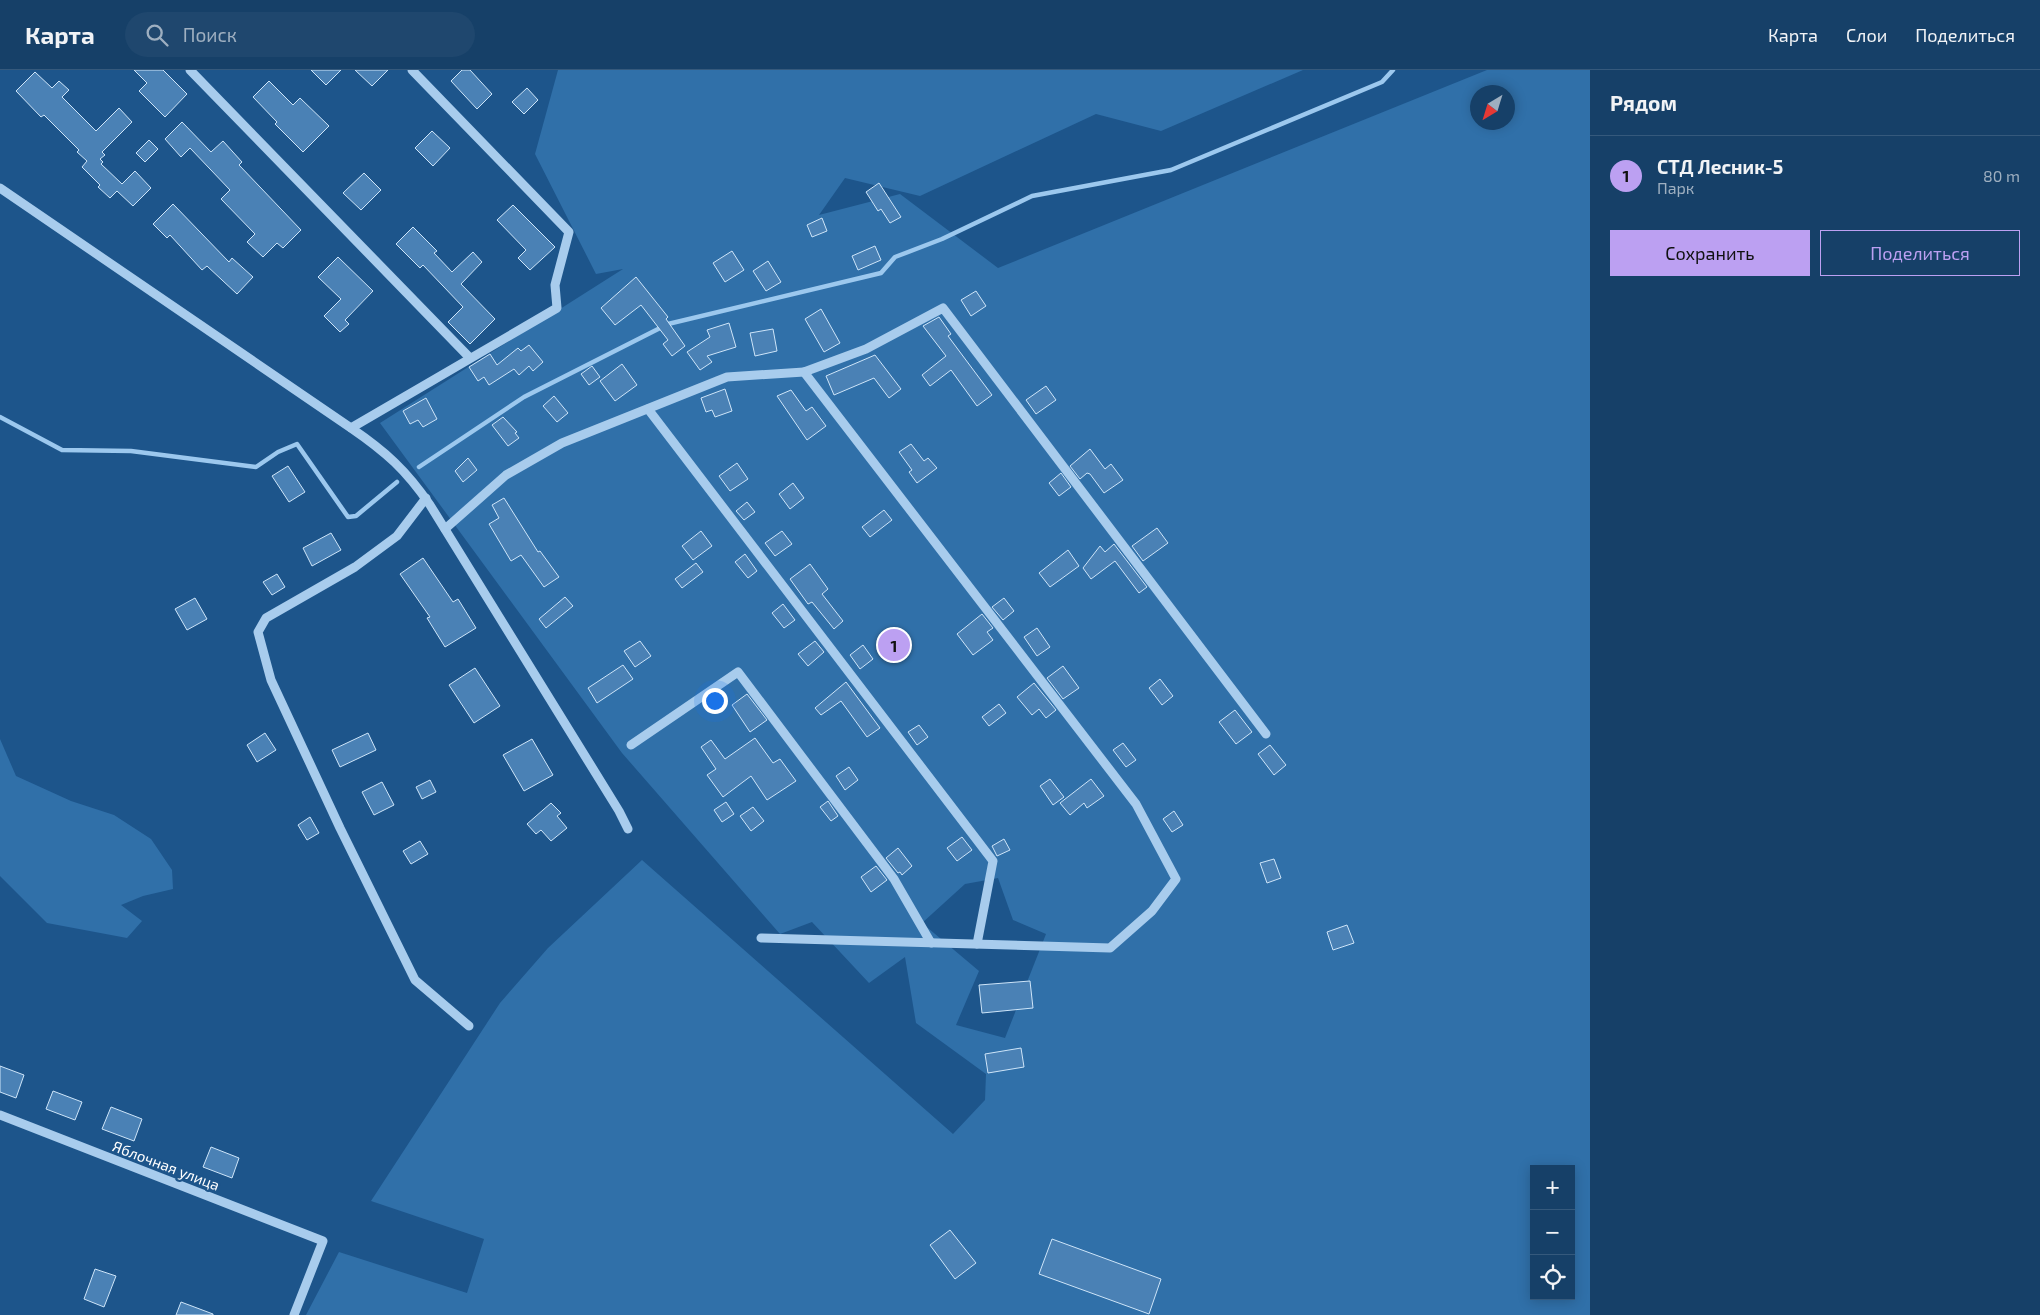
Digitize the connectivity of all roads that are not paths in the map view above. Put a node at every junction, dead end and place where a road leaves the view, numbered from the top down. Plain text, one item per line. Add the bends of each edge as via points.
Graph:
1 (190, 70) edge
2 (412, 70) edge
3 (0, 188) edge
4 (469, 357) junction
5 (804, 372) junction
6 (648, 408) junction
7 (351, 428) junction
8 (426, 498) junction
9 (445, 529) junction
10 (1266, 734) dead end
11 (631, 745) dead end
12 (628, 829) dead end
13 (761, 938) dead end
14 (931, 943) junction
15 (977, 944) junction
16 (470, 1026) dead end
17 (0, 1116) edge
18 (294, 1315) edge

1 - 4 street
2 - 4 street via 569,232 555,285 557,308
3 - 7 street
4 - 7 street
5 - 6 street via 727,377
5 - 10 street via 866,349 943,308
5 - 15 street via 1136,804 1176,879 1152,911 1110,948
6 - 9 street via 562,443 506,475
6 - 15 street via 993,861
7 - 8 street via 384,451 408,474
8 - 9 street
8 - 16 street via 398,536 355,566 266,618 258,632 271,680 415,980
9 - 12 street
11 - 14 street via 738,672 894,879
13 - 14 street
14 - 15 street
17 - 18 street, Яблочная улица via 323,1241

